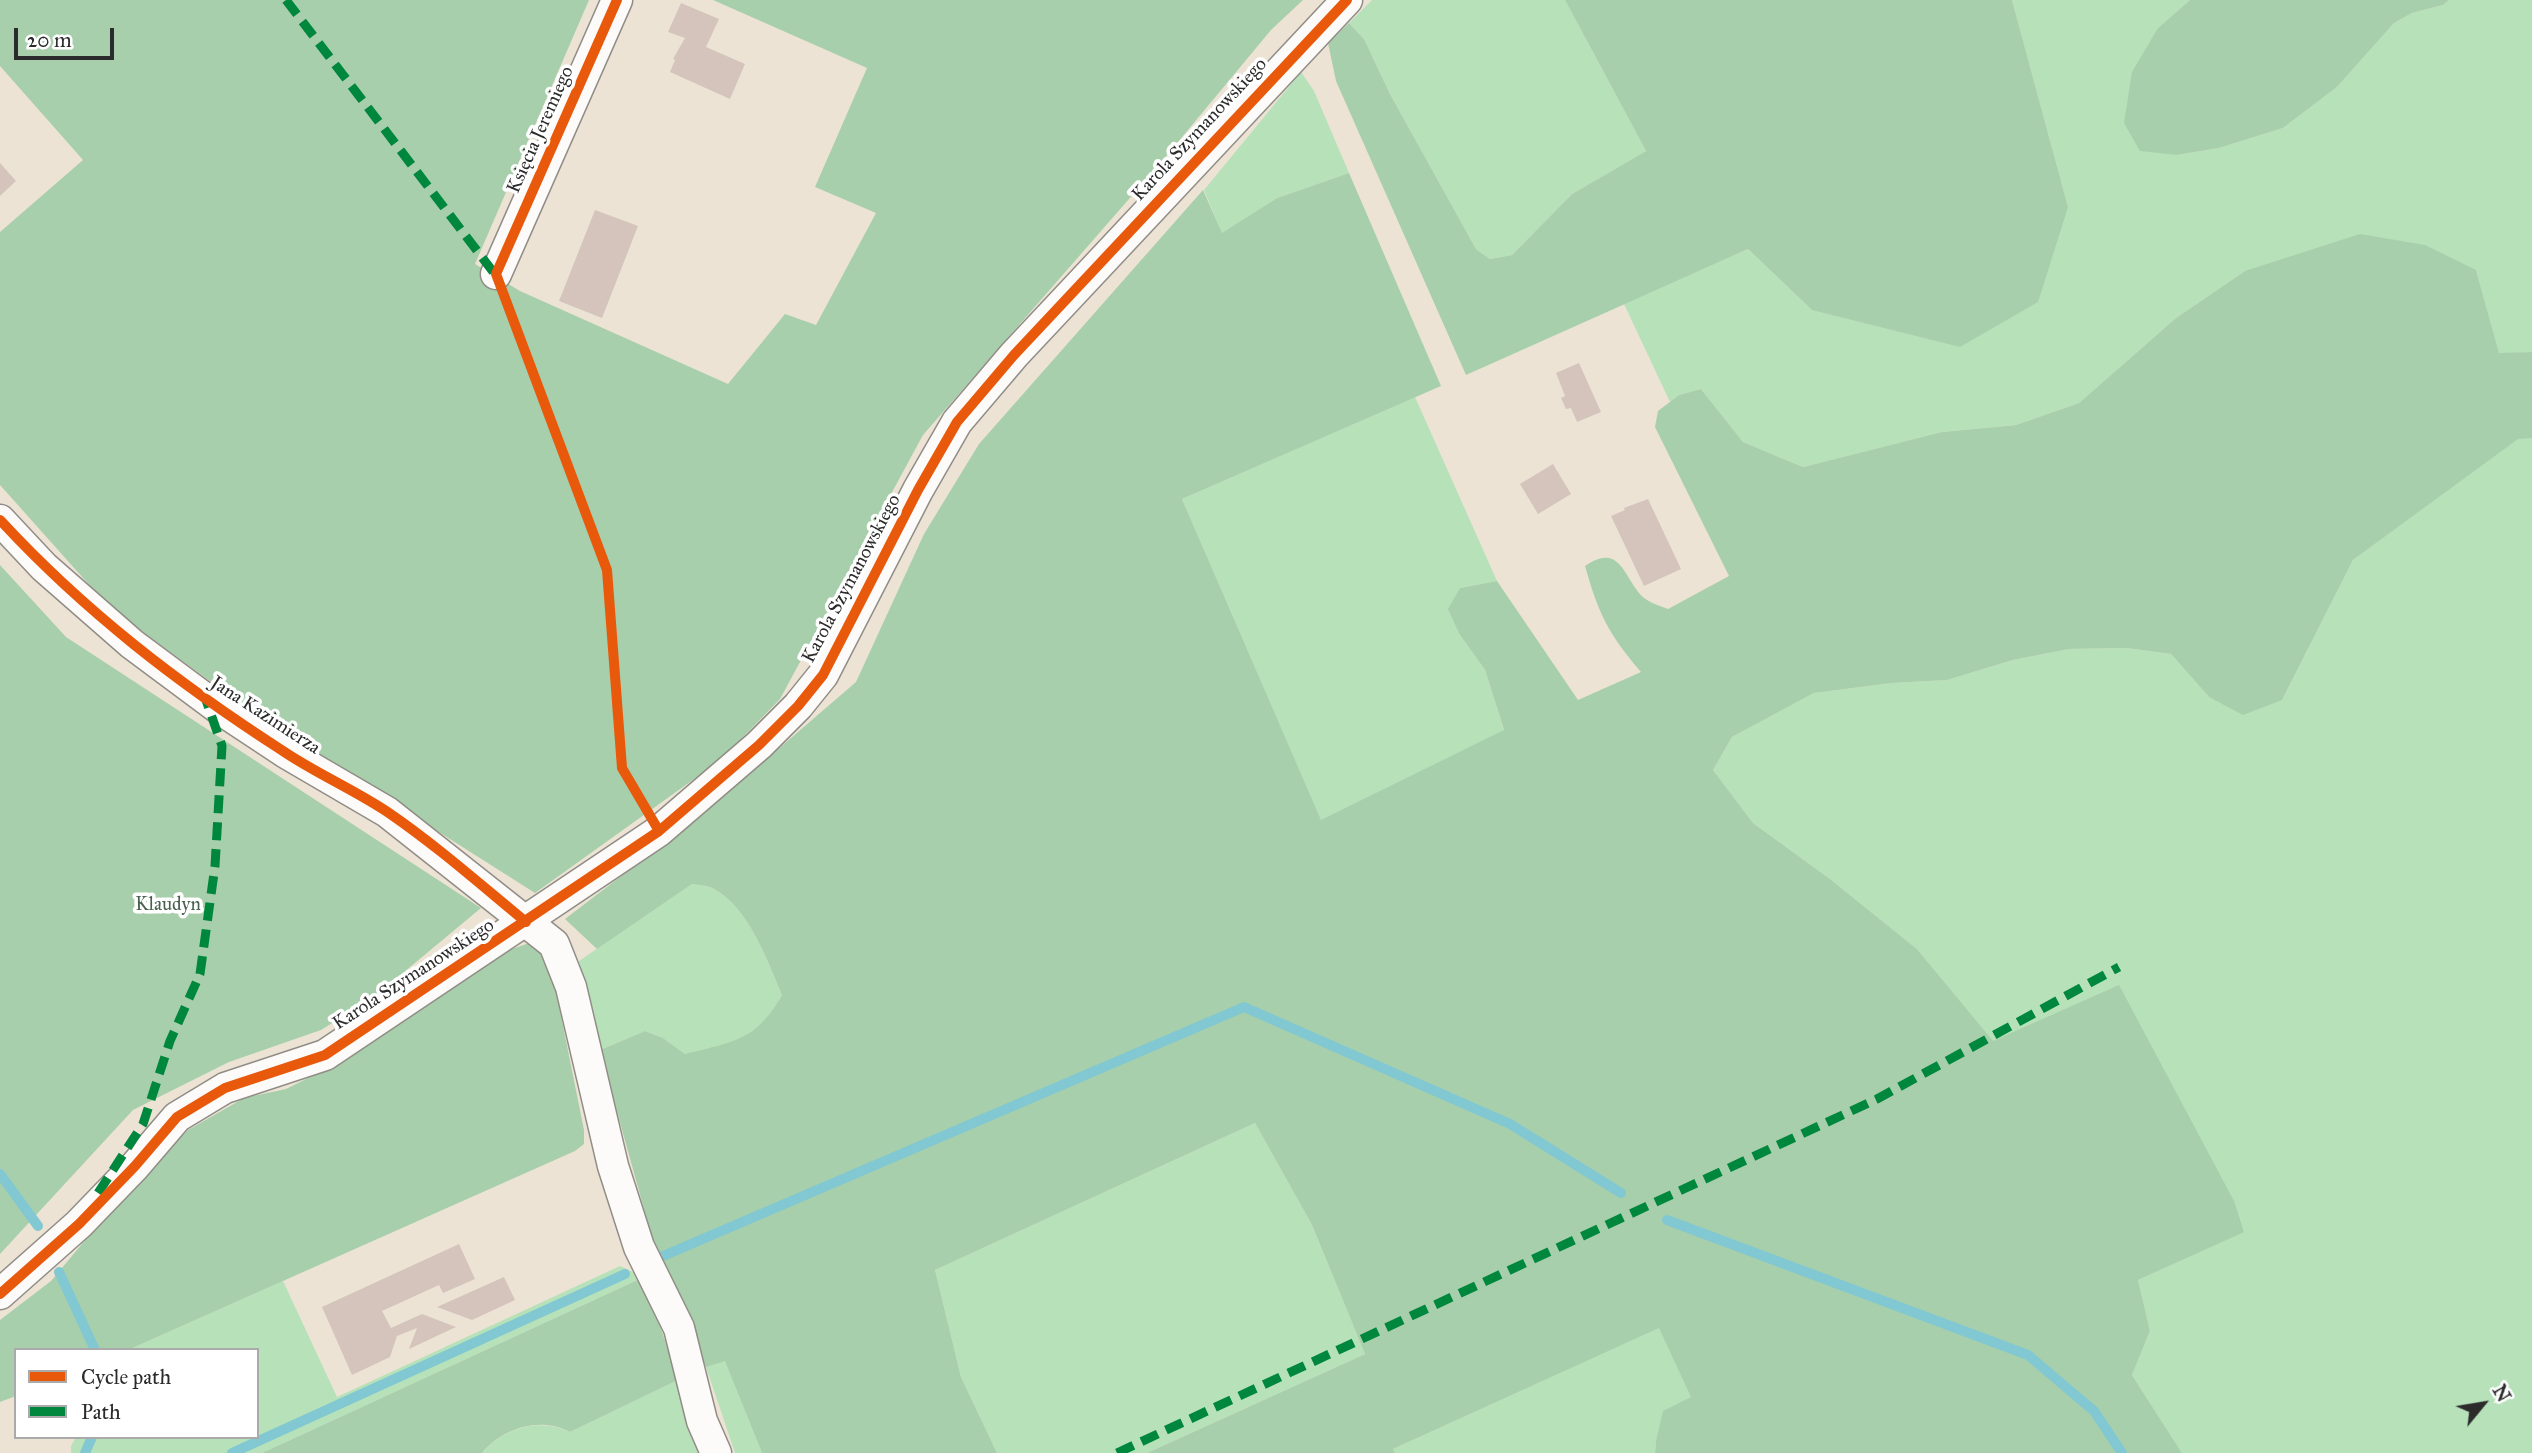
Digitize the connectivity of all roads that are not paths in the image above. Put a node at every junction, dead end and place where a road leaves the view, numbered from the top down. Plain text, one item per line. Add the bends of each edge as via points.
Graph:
1 (617, 0) edge
2 (1347, 0) edge
3 (496, 274) dead end
4 (0, 520) edge
5 (526, 922) junction
6 (0, 1294) edge
7 (716, 1453) edge

1 - 3 street, Księcia Jeremiego
2 - 5 street, Karola Szymanowskiego via 1014,355 957,422 823,675 798,706 760,745 659,831
4 - 5 street, Jana Kazimierza via 44,567 132,644 286,753 387,811
5 - 6 street, Karola Szymanowskiego via 325,1055 225,1088 177,1117 79,1224
5 - 7 street, Jana Kazimierza via 554,944 563,961 613,1166 639,1247 679,1328 702,1421

